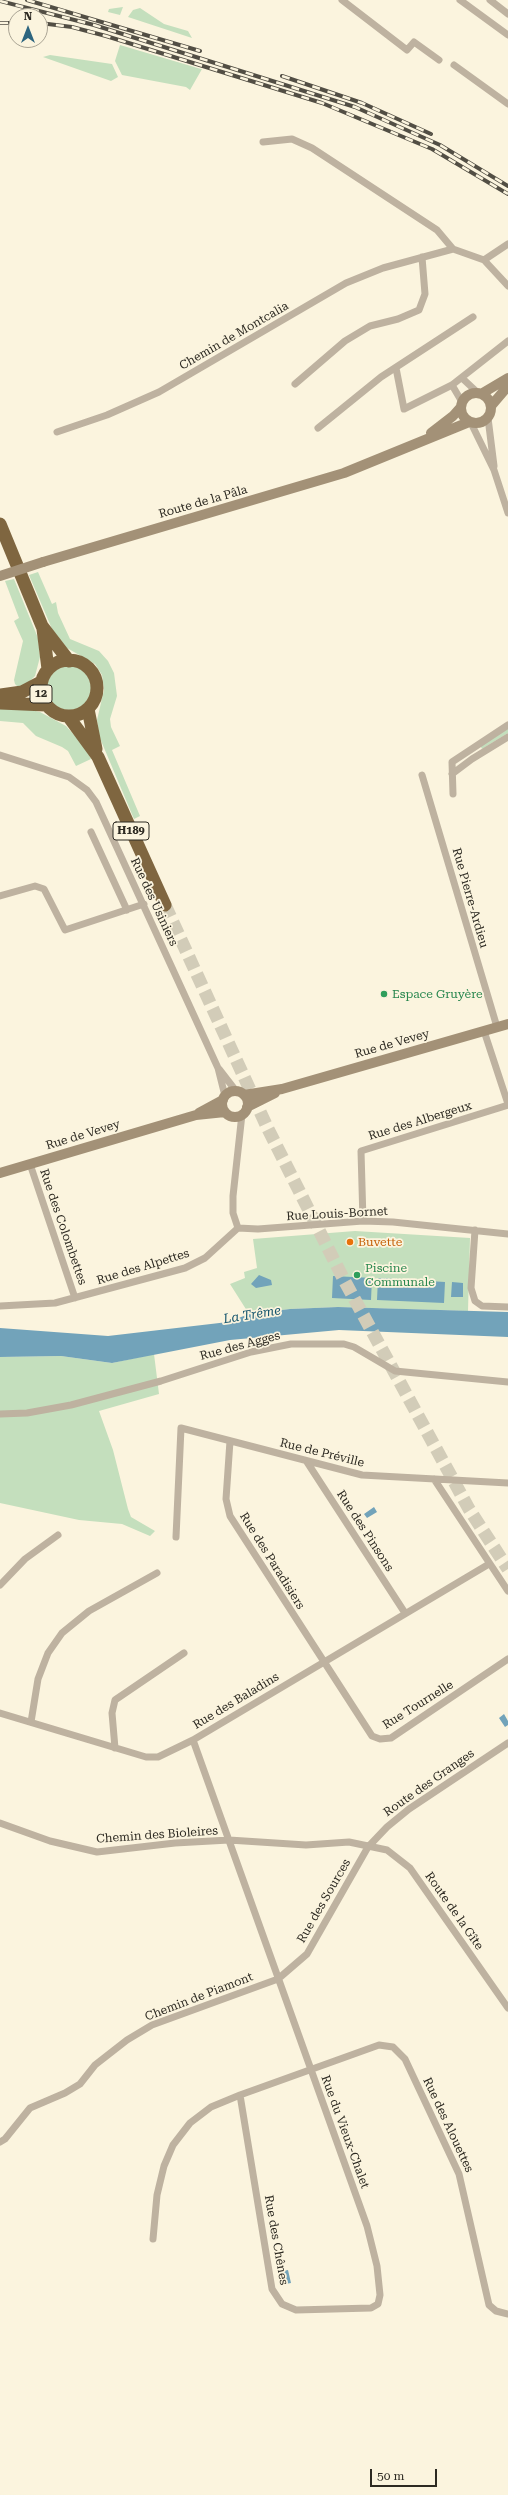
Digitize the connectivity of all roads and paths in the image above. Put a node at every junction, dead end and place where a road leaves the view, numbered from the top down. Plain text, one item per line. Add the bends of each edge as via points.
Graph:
1 (342, 0) edge
2 (460, 0) edge
3 (490, 0) edge
4 (508, 14) edge
5 (508, 35) edge
6 (439, 60) dead end
7 (454, 65) dead end
8 (508, 104) edge
9 (263, 142) dead end
10 (508, 244) edge
11 (453, 249) junction
12 (422, 257) junction
13 (484, 260) junction
14 (508, 286) edge
15 (473, 317) dead end
16 (508, 341) edge
17 (396, 368) junction
18 (462, 378) junction
19 (508, 378) edge
20 (295, 384) dead end
21 (452, 385) junction
22 (508, 386) edge
23 (479, 394) junction
24 (461, 404) junction
25 (491, 406) junction
26 (488, 418) junction
27 (470, 422) junction
28 (318, 428) dead end
29 (57, 432) dead end
30 (411, 446) junction
31 (494, 470) junction
32 (508, 513) edge
33 (0, 524) edge
34 (0, 576) edge
35 (42, 626) junction
36 (69, 660) junction
37 (48, 670) junction
38 (41, 682) junction
39 (0, 695) edge
40 (0, 703) edge
41 (46, 705) junction
42 (88, 709) junction
43 (68, 716) junction
44 (508, 726) edge
45 (508, 737) edge
46 (476, 746) junction
47 (481, 753) junction
48 (0, 755) edge
49 (98, 757) junction
50 (452, 774) junction
51 (422, 775) dead end
52 (453, 794) dead end
53 (91, 832) dead end
54 (0, 896) edge
55 (144, 904) junction
56 (165, 905) tunnel mouth
57 (127, 910) junction
58 (508, 1024) edge
59 (497, 1027) junction
60 (484, 1031) junction
61 (218, 1068) junction
62 (282, 1089) junction
63 (240, 1093) junction
64 (224, 1098) junction
65 (508, 1105) edge
66 (245, 1111) junction
67 (225, 1112) junction
68 (196, 1115) junction
69 (30, 1164) junction
70 (0, 1173) edge
71 (363, 1221) junction
72 (238, 1228) junction
73 (475, 1230) junction
74 (508, 1234) edge
75 (75, 1298) junction
76 (0, 1306) edge
77 (508, 1307) edge
78 (508, 1382) edge
79 (0, 1414) edge
80 (230, 1441) junction
81 (307, 1462) junction
82 (434, 1480) junction
83 (508, 1483) edge
84 (58, 1535) dead end
85 (176, 1537) dead end
86 (489, 1564) junction
87 (157, 1573) dead end
88 (0, 1585) edge
89 (508, 1591) edge
90 (405, 1613) junction
91 (184, 1653) dead end
92 (508, 1659) edge
93 (323, 1663) junction
94 (0, 1713) edge
95 (31, 1722) junction
96 (193, 1740) junction
97 (508, 1742) edge
98 (115, 1748) junction
99 (0, 1822) edge
100 (229, 1840) junction
101 (368, 1847) junction
102 (278, 1979) junction
103 (508, 2008) edge
104 (310, 2070) junction
105 (240, 2095) junction
106 (0, 2142) edge
107 (153, 2239) dead end
108 (380, 2295) joint
109 (508, 2314) edge

1 - 6 street via 407,50 414,42
2 - 5 street
3 - 4 street
7 - 8 street
9 - 11 street via 292,139 312,148 437,230
10 - 13 street
11 - 12 street, Chemin de Montcalia
11 - 13 street
12 - 20 street via 425,294 419,310 398,319 370,326 345,341
12 - 29 street, Chemin de Montcalia via 383,268 346,283 159,392 107,416
13 - 14 street
15 - 17 street
16 - 18 street
17 - 21 street via 404,409
17 - 28 street via 381,377
18 - 21 street
18 - 23 street
19 - 23 street
21 - 24 street
22 - 25 street
23 - 24 street via 470,394
23 - 25 street via 488,399
24 - 27 street via 462,415
24 - 30 street, Route de la Pâla via 453,416
25 - 26 street
26 - 27 street via 480,423
26 - 31 street
27 - 30 street, Route de la Pâla
27 - 31 street
30 - 34 street, Route de la Pâla, bridge via 344,473
31 - 32 street
33 - 35 highway
35 - 36 highway
35 - 37 highway
36 - 37 highway, 12 via 59,662
36 - 42 highway via 84,665 94,677 96,696
37 - 38 highway, 12
38 - 39 highway, 12 via 22,692
38 - 41 highway, 12 via 41,693
40 - 41 highway, 12
41 - 43 highway, 12 via 56,713
42 - 43 highway via 80,714
42 - 49 highway
43 - 49 highway
44 - 46 street
45 - 47 street
46 - 47 street
46 - 50 street via 452,762
47 - 50 street
48 - 55 street, Rue des Usiniers via 62,774 87,790 107,822
49 - 56 highway, H189
50 - 52 street
51 - 59 street, Rue Pierre-Ardieu
53 - 57 street
54 - 57 street via 35,886 44,889 65,930
55 - 57 street
55 - 61 street, Rue des Usiniers
58 - 59 street, Rue de Vevey
59 - 60 street, Rue de Vevey
60 - 62 street, Rue de Vevey
60 - 65 street
61 - 63 street, Rue des Usiniers
61 - 64 street, Rue des Usiniers
62 - 63 street, Rue de Vevey
62 - 66 street, Rue de Vevey
63 - 64 street, Rue de Vevey
63 - 66 street
64 - 67 street
64 - 68 street, Rue de Vevey
65 - 71 street, Rue des Albergeux via 361,1151
66 - 67 street, Rue de Vevey via 231,1116
66 - 72 street via 233,1196 233,1213
67 - 68 street, Rue de Vevey
68 - 69 street, Rue de Vevey
69 - 70 street, Rue de Vevey
69 - 75 street, Rue des Colombettes
71 - 72 street, Rue Louis-Bornet via 258,1229
71 - 73 street, Rue Louis-Bornet
72 - 75 street, Rue des Alpettes via 205,1258 185,1268
73 - 74 street, Rue Louis-Bornet
73 - 77 street via 471,1288 475,1301 482,1306
75 - 76 street, Rue des Alpettes via 55,1304
78 - 79 street, Rue des Agges via 395,1371 354,1347 344,1344 291,1344 251,1352 161,1381 71,1405 28,1413
80 - 81 street, Rue de Préville
80 - 85 street, Rue de Préville via 181,1428
80 - 93 street, Rue des Paradisiers via 226,1499 230,1516
81 - 82 street, Rue de Préville via 362,1475
81 - 90 street, Rue des Pinsons
82 - 83 street, Rue de Préville
82 - 86 street
84 - 88 street via 25,1559
86 - 89 street
86 - 90 street, Rue des Baladins
87 - 95 street via 89,1611 62,1633 48,1653 38,1679
90 - 93 street, Rue des Baladins
91 - 98 street via 126,1690 115,1700 112,1713
92 - 93 street, Rue Tournelle via 391,1738 380,1739 372,1736
93 - 96 street, Rue des Baladins
94 - 95 street
95 - 98 street
96 - 98 street via 158,1757 146,1757
96 - 100 street, Rue des Baladins
97 - 101 street, Route des Granges via 409,1808
99 - 100 street, Chemin des Bioleires via 50,1841 97,1852 175,1842
100 - 101 street, Chemin des Bioleires via 306,1845 349,1842
100 - 102 street, Rue des Baladins
101 - 102 street, Rue des Sources via 307,1954
101 - 103 street, Route de la Gîte via 387,1850 410,1868
102 - 104 street, Rue du Vieux-Chalet
102 - 106 street, Chemin de Piamont via 152,2025 127,2040 95,2065 80,2084 30,2108
104 - 105 street
104 - 108 street, Rue du Vieux-Chalet via 367,2226 377,2266
104 - 109 street, Rue des Alouettes via 379,2045 393,2047 405,2059 459,2174 489,2305 496,2311
105 - 107 street via 211,2107 190,2123 173,2145 164,2166 157,2195
105 - 108 street, Rue des Chênes via 272,2290 282,2304 296,2310 371,2308 378,2304

